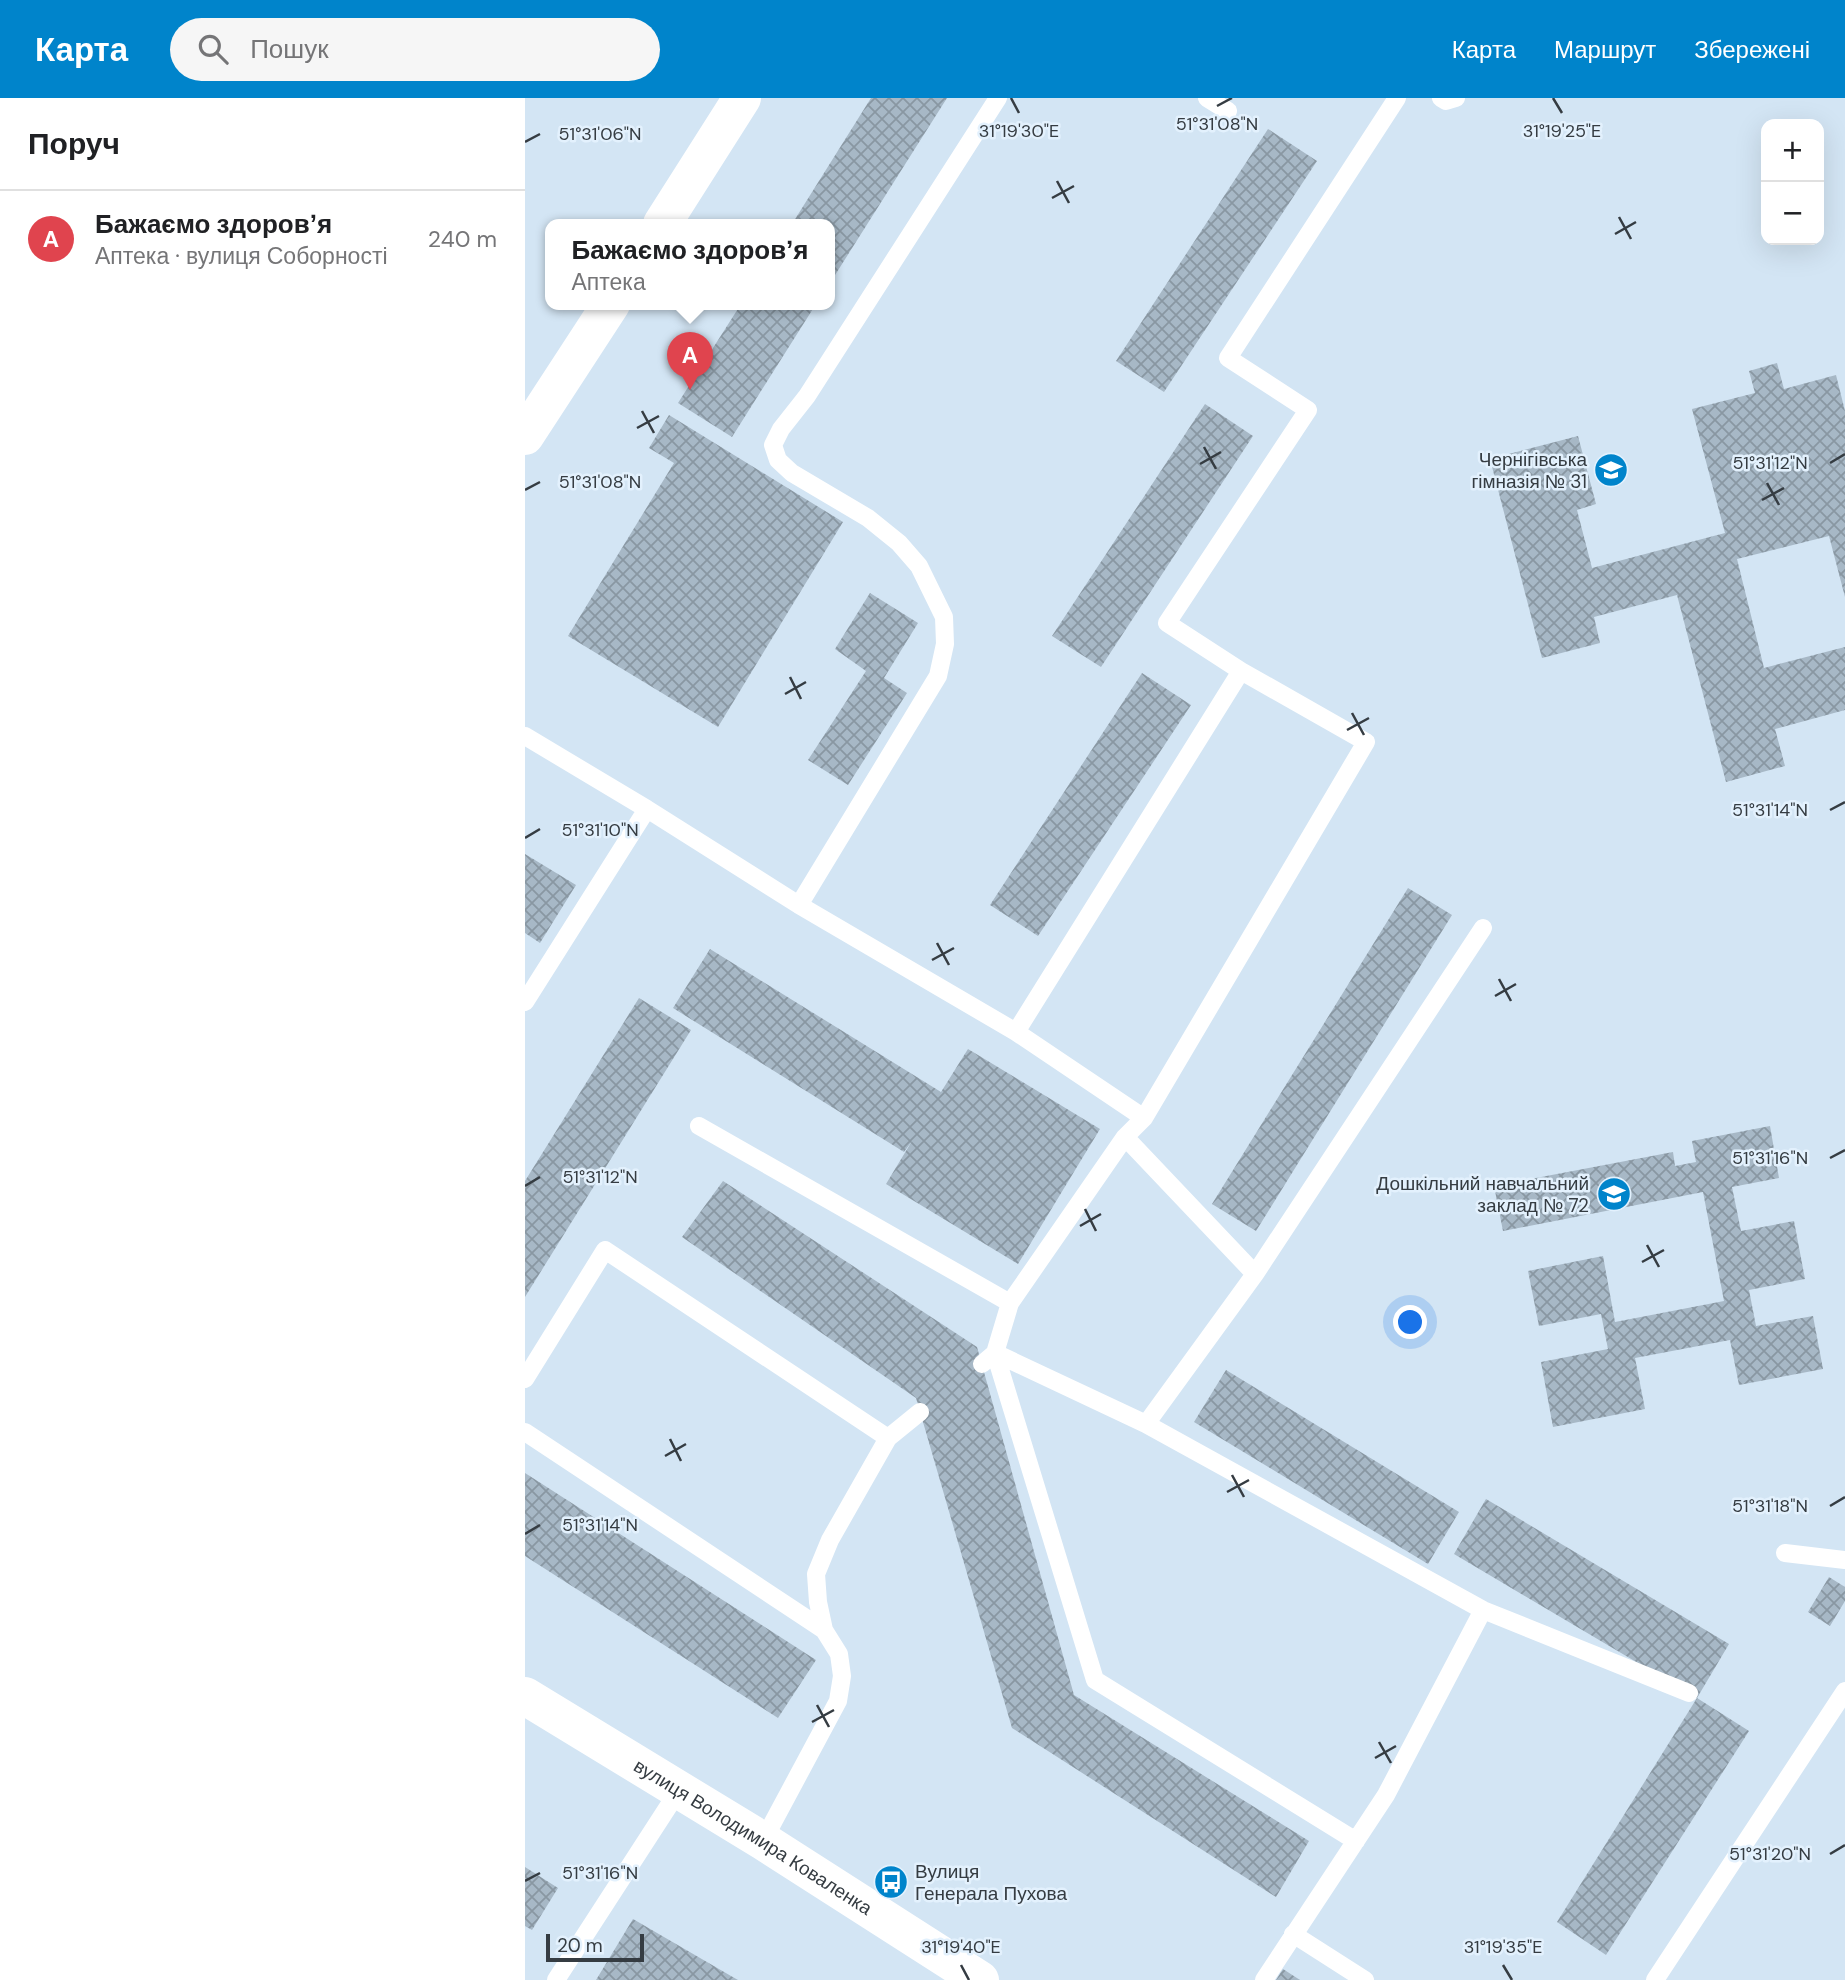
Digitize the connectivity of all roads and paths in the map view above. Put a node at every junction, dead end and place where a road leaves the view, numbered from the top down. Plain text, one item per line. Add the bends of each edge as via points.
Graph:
1 (742, 98) edge
2 (998, 98) edge
3 (1207, 98) edge
4 (1397, 98) edge
5 (1441, 98) edge
6 (1456, 98) edge
7 (1228, 111) dead end
8 (665, 219) edge
9 (607, 310) edge
10 (525, 436) edge
11 (1241, 671) junction
12 (525, 736) edge
13 (647, 809) junction
14 (799, 905) junction
15 (1483, 928) dead end
16 (525, 1002) edge
17 (1016, 1032) junction
18 (1144, 1118) junction
19 (699, 1126) dead end
20 (1125, 1137) junction
21 (1255, 1274) junction
22 (1010, 1303) junction
23 (988, 1359) junction
24 (525, 1379) edge
25 (921, 1412) dead end
26 (1146, 1424) junction
27 (525, 1432) edge
28 (888, 1438) junction
29 (1786, 1553) dead end
30 (1845, 1559) edge
31 (1483, 1609) junction
32 (824, 1630) junction
33 (1845, 1691) edge
34 (1689, 1693) dead end
35 (525, 1696) edge
36 (679, 1790) junction
37 (763, 1840) junction
38 (1356, 1841) junction
39 (1293, 1934) junction
40 (556, 1980) edge
41 (980, 1980) edge
42 (1264, 1980) edge
43 (1365, 1980) edge
44 (1655, 1980) edge

1 - 8 street
2 - 14 lane via 773,445 778,460 792,473 899,543 919,566 944,617 945,644 938,676
3 - 7 lane
4 - 11 lane via 1228,358 1308,410 1167,623
5 - 6 lane
9 - 10 street
11 - 17 lane
11 - 18 lane via 1366,742
12 - 13 lane
13 - 14 lane
13 - 16 lane
14 - 17 lane
15 - 21 lane
17 - 18 lane
18 - 20 lane
19 - 22 lane
20 - 21 lane
20 - 22 lane
21 - 26 lane
22 - 23 lane
23 - 26 lane
23 - 38 lane via 1095,1680
24 - 28 lane via 605,1250
25 - 28 lane
26 - 31 lane
27 - 32 lane
28 - 32 lane via 830,1540 816,1574
29 - 30 lane
31 - 34 lane
31 - 38 lane via 1386,1795
32 - 37 lane via 839,1654 838,1701
33 - 44 lane
35 - 36 street, вулиця Володимира Коваленка
36 - 37 street, вулиця Володимира Коваленка
36 - 40 lane
37 - 41 street, вулиця Володимира Коваленка
38 - 39 lane
39 - 42 lane
39 - 43 lane

